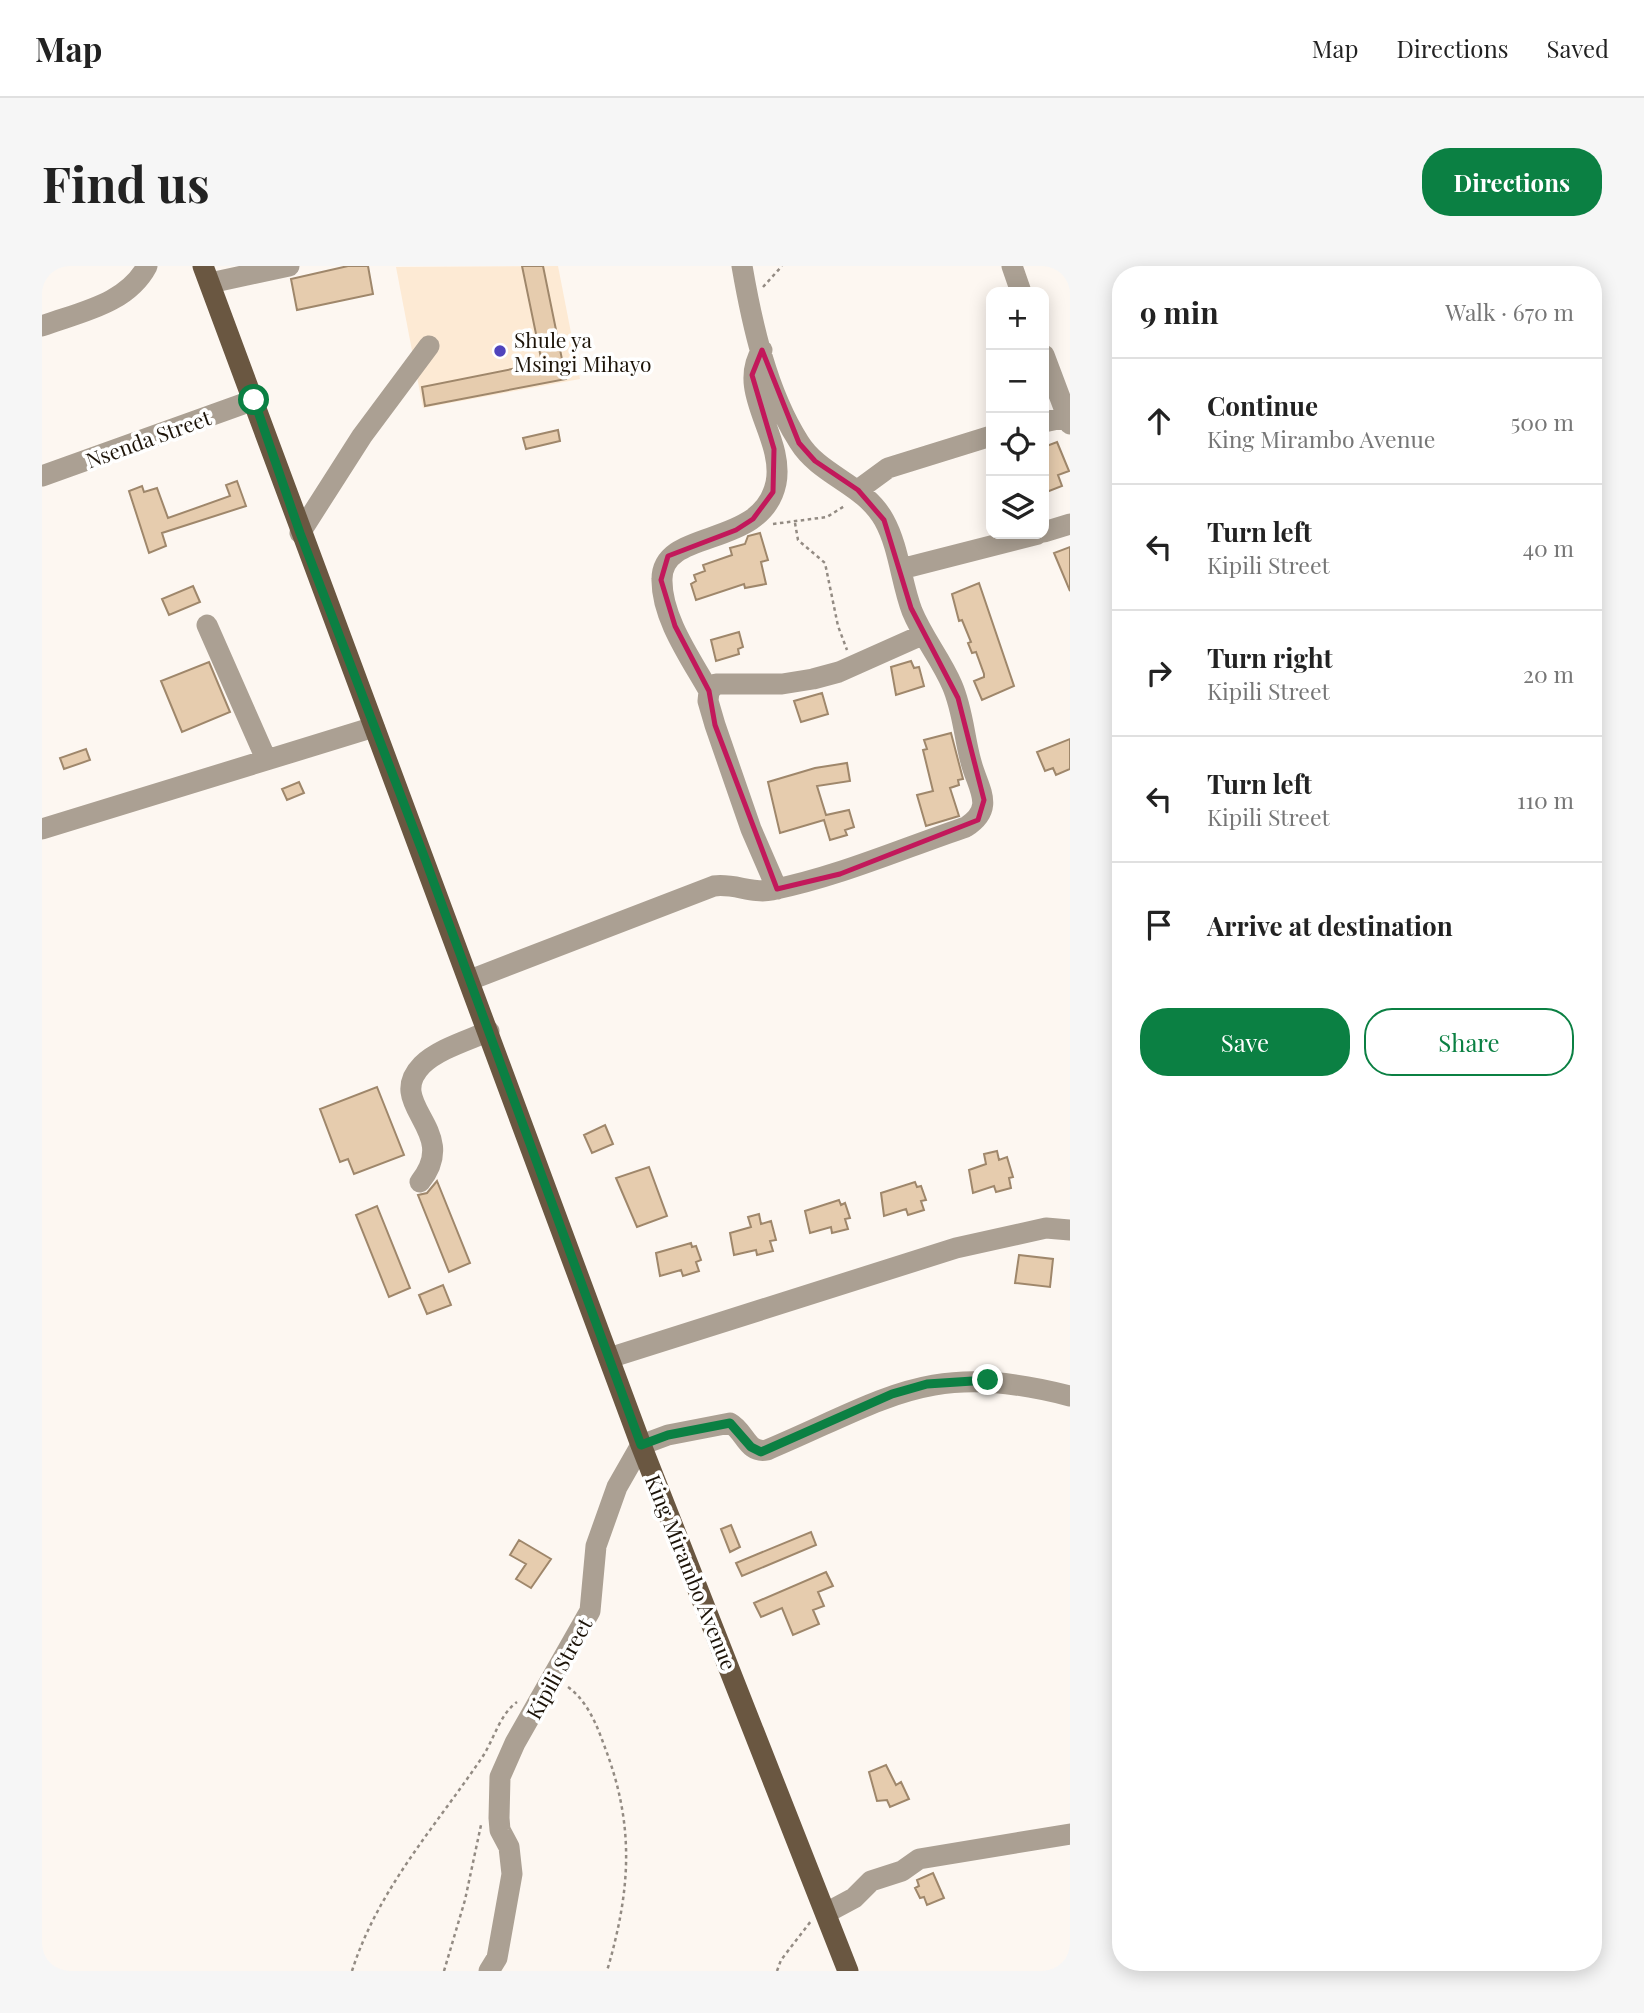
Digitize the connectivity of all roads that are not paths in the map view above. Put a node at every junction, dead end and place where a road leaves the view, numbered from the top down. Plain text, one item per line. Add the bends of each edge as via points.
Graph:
1 (147, 266) edge
2 (289, 266) edge
3 (742, 266) edge
4 (1012, 266) edge
5 (207, 275) edge
6 (1019, 287) edge
7 (42, 326) edge
8 (429, 346) dead end
9 (762, 350) junction
10 (1049, 369) edge
11 (254, 400) junction
12 (1068, 420) edge
13 (1049, 422) edge
14 (986, 438) edge
15 (42, 476) edge
16 (858, 490) junction
17 (1070, 524) edge
18 (1049, 530) edge
19 (300, 533) junction
20 (1018, 539) edge
21 (901, 569) junction
22 (207, 625) dead end
23 (922, 635) junction
24 (709, 691) junction
25 (374, 727) junction
26 (267, 759) junction
27 (42, 830) edge
28 (777, 889) junction
29 (470, 980) junction
30 (489, 1031) junction
31 (419, 1182) dead end
32 (1070, 1230) edge
33 (609, 1358) junction
34 (1070, 1396) edge
35 (641, 1445) junction
36 (1070, 1834) edge
37 (825, 1909) junction
38 (489, 1971) edge
39 (848, 1971) edge

1 - 7 street via 140,279 110,301
2 - 5 street
3 - 9 street
4 - 6 street
5 - 11 main road, King Mirambo Avenue
8 - 19 street via 362,436
9 - 16 street via 799,443 815,461
9 - 24 street via 751,375 777,468 773,492 753,519 668,556 661,580 675,626
10 - 12 street
11 - 15 street, Nsenda Street
11 - 19 main road, King Mirambo Avenue
12 - 13 street
14 - 16 street via 898,464
16 - 21 street via 884,520
17 - 18 street
19 - 25 main road, King Mirambo Avenue
20 - 21 street
21 - 23 street
22 - 26 street
23 - 24 street via 814,679 716,684
23 - 28 street via 940,658 958,698 984,800 978,820 841,874
24 - 28 street via 715,725
25 - 26 street
25 - 29 main road, King Mirambo Avenue
26 - 27 street
28 - 29 street via 729,885 705,889
29 - 30 main road, King Mirambo Avenue
30 - 31 street via 424,1063 415,1074 409,1088 411,1099 433,1144 430,1170
30 - 33 main road, King Mirambo Avenue
32 - 33 street via 1046,1228 956,1248
33 - 35 main road, King Mirambo Avenue
34 - 35 street via 1026,1385 955,1381 892,1394 767,1450 751,1447 730,1423
35 - 37 main road, King Mirambo Avenue
35 - 38 street, Kipili Street via 617,1487 600,1533 590,1611 506,1758 500,1777 500,1826 509,1847 512,1874 498,1958
36 - 37 street via 919,1859 902,1871 871,1881 854,1898
37 - 39 main road, King Mirambo Avenue

